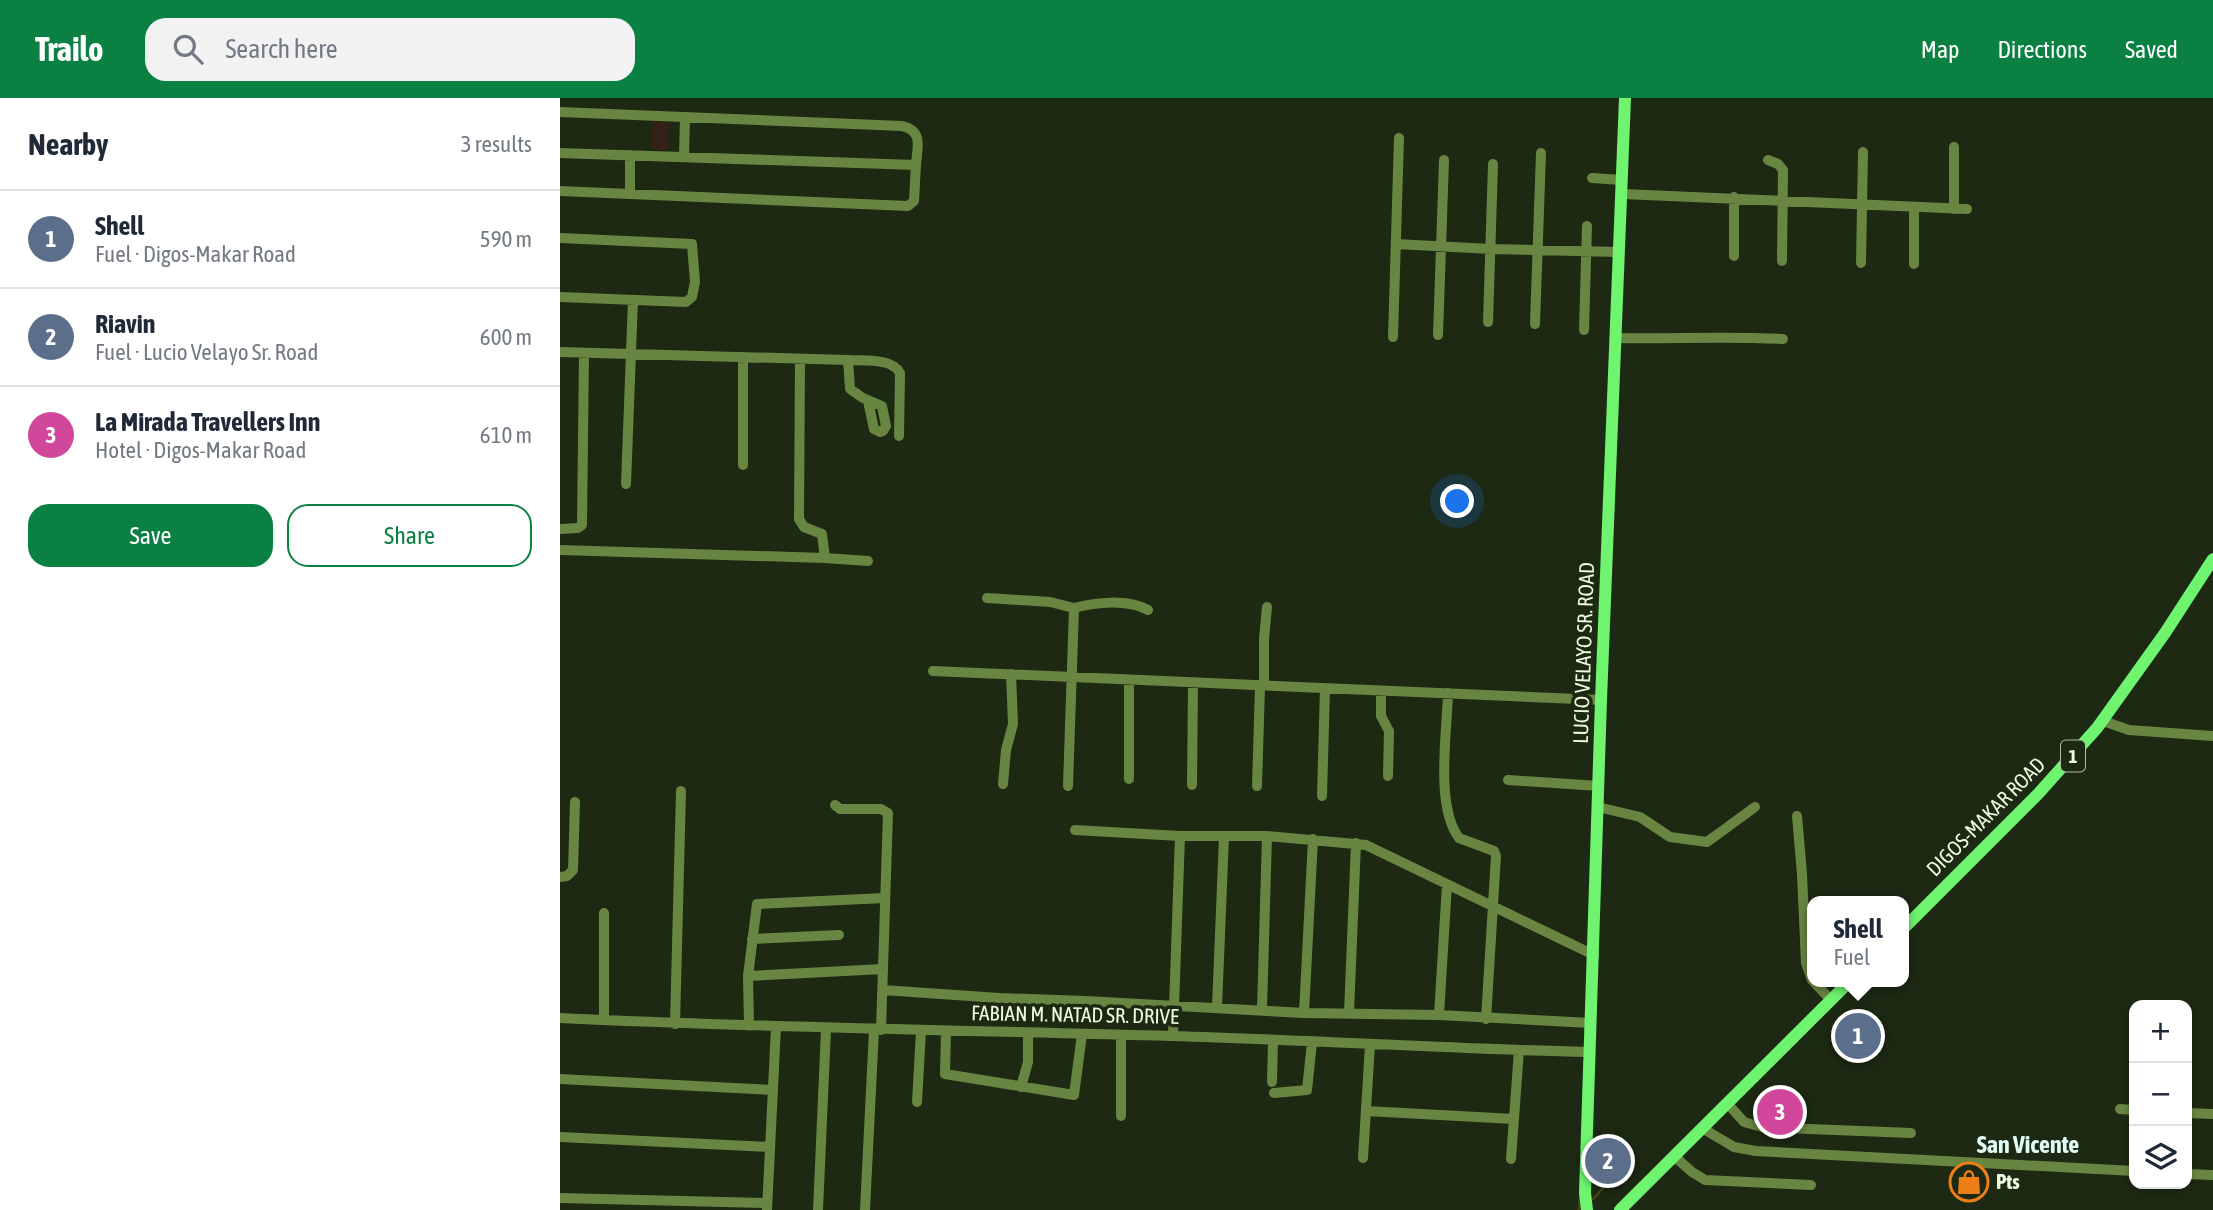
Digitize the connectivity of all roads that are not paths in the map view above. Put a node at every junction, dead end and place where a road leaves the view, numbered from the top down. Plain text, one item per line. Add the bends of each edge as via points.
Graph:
1 (1625, 98) edge
2 (560, 112) edge
3 (685, 117) junction
4 (1399, 138) dead end
5 (1954, 147) dead end
6 (1863, 152) dead end
7 (560, 153) edge
8 (1541, 153) dead end
9 (630, 155) junction
10 (684, 157) junction
11 (1444, 160) dead end
12 (1768, 160) dead end
13 (1493, 163) dead end
14 (916, 165) junction
15 (1592, 178) dead end
16 (1622, 187) junction
17 (560, 191) edge
18 (630, 194) junction
19 (1734, 197) junction
20 (1783, 199) junction
21 (1863, 205) junction
22 (1914, 207) junction
23 (1954, 209) junction
24 (1967, 209) dead end
25 (1587, 226) dead end
26 (560, 239) edge
27 (1396, 244) junction
28 (1443, 247) junction
29 (1491, 249) junction
30 (1539, 250) junction
31 (1587, 252) junction
32 (1619, 252) junction
33 (1734, 256) dead end
34 (1782, 261) dead end
35 (1861, 263) dead end
36 (1914, 264) dead end
37 (560, 297) edge
38 (633, 300) junction
39 (1488, 322) dead end
40 (1535, 324) dead end
41 (1584, 330) dead end
42 (1438, 335) dead end
43 (1393, 337) dead end
44 (1615, 338) junction
45 (1783, 339) dead end
46 (560, 352) edge
47 (584, 353) junction
48 (631, 354) junction
49 (743, 357) junction
50 (800, 359) junction
51 (848, 360) junction
52 (868, 401) dead end
53 (899, 436) dead end
54 (743, 465) dead end
55 (626, 484) dead end
56 (560, 529) edge
57 (560, 550) edge
58 (825, 558) junction
59 (2213, 559) edge
60 (868, 561) dead end
61 (987, 598) dead end
62 (1267, 607) dead end
63 (1074, 608) junction
64 (1148, 610) dead end
65 (933, 671) dead end
66 (1011, 674) junction
67 (1071, 678) junction
68 (1129, 680) junction
69 (1193, 683) junction
70 (1262, 686) junction
71 (1325, 688) junction
72 (1381, 691) junction
73 (1448, 693) junction
74 (1601, 699) junction
75 (2103, 721) junction
76 (2213, 736) edge
77 (1388, 776) dead end
78 (1129, 779) dead end
79 (1508, 780) dead end
80 (1003, 784) dead end
81 (1068, 786) dead end
82 (1192, 786) dead end
83 (1257, 786) dead end
84 (1599, 786) junction
85 (681, 790) dead end
86 (1322, 796) dead end
87 (575, 802) dead end
88 (835, 806) dead end
89 (1598, 807) junction
90 (1755, 807) dead end
91 (1797, 816) dead end
92 (1075, 830) dead end
93 (1180, 836) junction
94 (1267, 836) junction
95 (1224, 837) junction
96 (1313, 839) junction
97 (1356, 843) junction
98 (560, 877) edge
99 (1447, 884) junction
100 (885, 898) junction
101 (1491, 905) junction
102 (604, 913) dead end
103 (1909, 922) edge
104 (839, 935) dead end
105 (752, 939) junction
106 (1594, 955) junction
107 (1807, 965) edge
108 (883, 969) junction
109 (748, 976) junction
110 (1819, 987) edge
111 (1844, 987) edge
112 (883, 990) junction
113 (1831, 1000) junction
114 (1175, 1006) junction
115 (1217, 1007) junction
116 (1262, 1009) junction
117 (1304, 1013) junction
118 (1349, 1013) junction
119 (1439, 1015) junction
120 (560, 1018) edge
121 (1486, 1019) junction
122 (604, 1020) junction
123 (1591, 1023) junction
124 (675, 1024) junction
125 (748, 1026) junction
126 (776, 1027) junction
127 (826, 1029) junction
128 (877, 1030) junction
129 (921, 1031) junction
130 (946, 1031) junction
131 (1028, 1033) junction
132 (1082, 1034) junction
133 (1121, 1035) junction
134 (1173, 1036) junction
135 (1273, 1040) junction
136 (1311, 1042) junction
137 (1370, 1045) junction
138 (1519, 1050) junction
139 (1590, 1052) junction
140 (560, 1079) edge
141 (1272, 1082) dead end
142 (1021, 1087) junction
143 (772, 1090) junction
144 (1274, 1093) dead end
145 (918, 1102) dead end
146 (1727, 1103) junction
147 (2120, 1110) dead end
148 (2129, 1110) edge
149 (1366, 1111) junction
150 (2192, 1112) edge
151 (2213, 1114) edge
152 (1121, 1116) dead end
153 (1514, 1119) junction
154 (1702, 1128) junction
155 (1911, 1133) dead end
156 (560, 1137) edge
157 (770, 1147) junction
158 (1674, 1156) junction
159 (1363, 1158) dead end
160 (1511, 1159) dead end
161 (2129, 1171) edge
162 (2192, 1174) edge
163 (2213, 1175) edge
164 (1811, 1185) dead end
165 (560, 1198) edge
166 (658, 1204) edge
167 (767, 1206) edge
168 (818, 1210) edge
169 (865, 1210) edge
170 (1587, 1210) edge
171 (1620, 1210) edge

1 - 16 main road, LUCIO VELAYO SR. ROAD
2 - 3 street
3 - 10 street
3 - 14 street via 912,128 917,135
4 - 27 street
5 - 23 street
6 - 21 street
7 - 9 street
8 - 30 street
9 - 10 street
9 - 18 street
10 - 14 street
11 - 28 street
12 - 20 street via 1783,170
13 - 29 street
14 - 18 street via 916,196 908,206
15 - 16 street
16 - 19 street
16 - 32 main road, LUCIO VELAYO SR. ROAD
17 - 18 street
19 - 20 street
19 - 33 street
20 - 21 street
20 - 34 street
21 - 22 street
21 - 35 street
22 - 23 street
22 - 36 street
23 - 24 street
25 - 31 street
26 - 38 street via 692,244 695,282 689,300
27 - 28 street
27 - 43 street
28 - 29 street
28 - 42 street
29 - 30 street
29 - 39 street
30 - 31 street
30 - 40 street
31 - 32 street
31 - 41 street
32 - 44 main road, LUCIO VELAYO SR. ROAD
37 - 38 street
38 - 48 street
44 - 45 street
44 - 74 main road, LUCIO VELAYO SR. ROAD
46 - 47 street
47 - 48 street
47 - 56 street via 582,525
48 - 49 street
48 - 55 street
49 - 50 street
49 - 54 street
50 - 51 street
50 - 58 street via 799,519 804,527 822,534
51 - 52 street via 850,389
51 - 53 street via 889,363 898,368
57 - 58 street
58 - 60 street
59 - 75 main road, DIGOS-MAKAR ROAD / 1
61 - 63 street
62 - 70 street
63 - 64 street via 1098,603
63 - 67 street
65 - 66 street
66 - 67 street
66 - 80 street via 1013,724
67 - 68 street
67 - 81 street
68 - 69 street
68 - 78 street
69 - 70 street
69 - 82 street
70 - 71 street
70 - 83 street
71 - 72 street
71 - 86 street
72 - 73 street
72 - 77 street via 1381,716 1389,731
73 - 74 street
73 - 101 street via 1445,773 1449,817 1460,838 1495,853
74 - 84 main road, LUCIO VELAYO SR. ROAD
75 - 76 street via 2129,730
75 - 103 main road, DIGOS-MAKAR ROAD / 1 via 2038,794
79 - 84 street
84 - 89 main road, LUCIO VELAYO SR. ROAD
85 - 124 street
87 - 98 street via 573,870
88 - 100 street via 888,813
89 - 90 street via 1640,817 1670,837 1707,842
89 - 106 main road, LUCIO VELAYO SR. ROAD
91 - 107 street
92 - 93 street
93 - 95 street
93 - 114 street
94 - 95 street
94 - 96 street
94 - 116 street
95 - 115 street
96 - 97 street
96 - 117 street
97 - 99 street
97 - 118 street
99 - 101 street
99 - 119 street
100 - 105 street via 757,904
100 - 108 street
101 - 106 street
101 - 121 street
102 - 122 street
104 - 105 street
105 - 109 street
106 - 123 main road, LUCIO VELAYO SR. ROAD
108 - 109 street
108 - 112 street
109 - 125 street
110 - 113 street
111 - 113 main road
112 - 114 street
112 - 128 street
113 - 146 main road
114 - 115 street
114 - 134 street
115 - 116 street
116 - 117 street
117 - 118 street
118 - 119 street
119 - 121 street
120 - 122 street, FABIAN M. NATAD SR. DRIVE
121 - 123 street
122 - 124 street, FABIAN M. NATAD SR. DRIVE
123 - 139 main road, LUCIO VELAYO SR. ROAD
124 - 125 street, FABIAN M. NATAD SR. DRIVE
125 - 126 street, FABIAN M. NATAD SR. DRIVE
126 - 127 street, FABIAN M. NATAD SR. DRIVE
126 - 143 street
127 - 128 street, FABIAN M. NATAD SR. DRIVE
127 - 168 street
128 - 129 street, FABIAN M. NATAD SR. DRIVE
128 - 169 street
129 - 130 street, FABIAN M. NATAD SR. DRIVE
129 - 145 street
130 - 131 street, FABIAN M. NATAD SR. DRIVE
130 - 142 street via 946,1074
131 - 132 street, FABIAN M. NATAD SR. DRIVE
131 - 142 street via 1028,1062
132 - 133 street, FABIAN M. NATAD SR. DRIVE
132 - 142 street via 1076,1094
133 - 134 street, FABIAN M. NATAD SR. DRIVE
133 - 152 street
134 - 135 street, FABIAN M. NATAD SR. DRIVE
135 - 136 street, FABIAN M. NATAD SR. DRIVE
135 - 141 street
136 - 137 street, FABIAN M. NATAD SR. DRIVE
136 - 144 street via 1307,1090
137 - 138 street, FABIAN M. NATAD SR. DRIVE
137 - 149 street
138 - 139 street, FABIAN M. NATAD SR. DRIVE
138 - 153 street
139 - 170 main road, LUCIO VELAYO SR. ROAD
140 - 143 street
143 - 157 street
146 - 154 main road
146 - 155 street via 1744,1122 1762,1126
147 - 148 street
149 - 153 street
149 - 159 street
150 - 151 street
153 - 160 street
154 - 158 main road
154 - 161 street via 1734,1147 1756,1151
156 - 157 street
157 - 167 street
158 - 164 street via 1705,1180
158 - 171 main road
162 - 163 street
165 - 166 street
166 - 167 street

